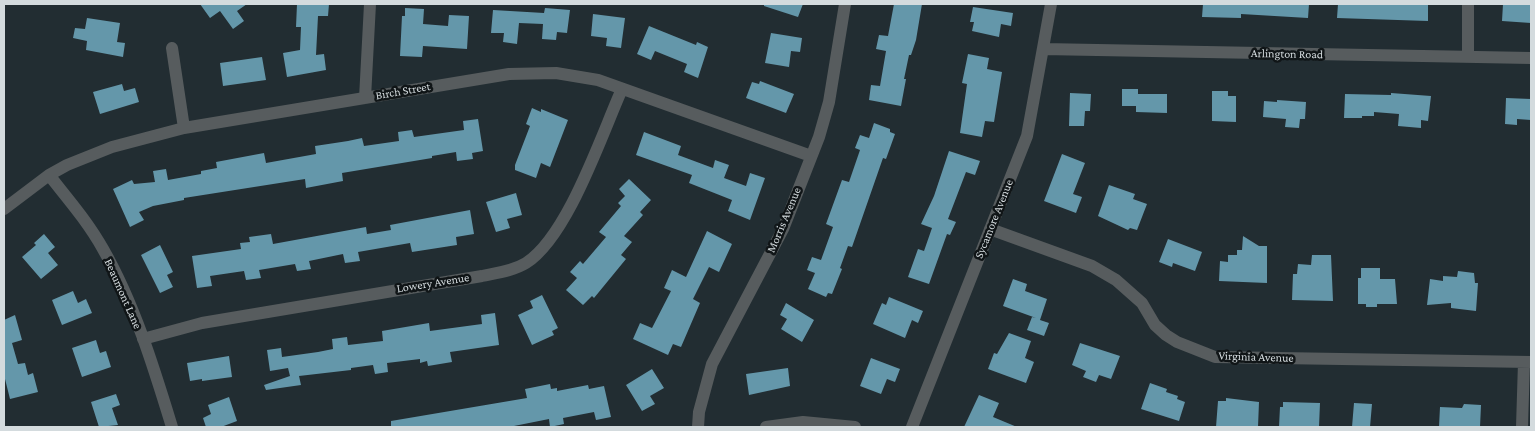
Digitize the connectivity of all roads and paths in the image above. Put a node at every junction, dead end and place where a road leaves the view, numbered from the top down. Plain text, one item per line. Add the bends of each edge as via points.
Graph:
1 (370, 4) edge
2 (845, 4) edge
3 (1051, 4) edge
4 (1468, 4) edge
5 (172, 48) dead end
6 (1043, 49) junction
7 (1468, 57) junction
8 (1531, 58) edge
9 (622, 89) junction
10 (365, 98) junction
11 (184, 128) junction
12 (811, 156) junction
13 (49, 175) junction
14 (4, 209) edge
15 (990, 229) junction
16 (143, 339) junction
17 (1528, 362) edge
18 (172, 427) edge
19 (698, 427) edge
20 (766, 427) edge
21 (855, 427) edge
22 (912, 427) edge
23 (1522, 427) edge

1 - 10 street
2 - 12 street, Morris Avenue via 830,102
3 - 6 street, Sycamore Avenue
4 - 7 street
5 - 11 street
6 - 7 street, Arlington Road
6 - 15 street, Sycamore Avenue via 1027,136
7 - 8 street, Arlington Road
9 - 10 street, Birch Street via 574,74 509,74
9 - 12 street, Birch Street
9 - 16 street, Lowery Avenue via 571,205 552,237 527,262 489,274 202,322
10 - 11 street, Birch Street
11 - 13 street, Birch Street via 112,147
12 - 19 street, Morris Avenue via 783,229 712,364
13 - 14 street, Birch Street
13 - 16 street, Beaumont Lane via 104,250
15 - 17 street, Virginia Avenue via 1092,266 1108,275 1142,303 1155,325 1166,335 1215,357
15 - 22 street, Sycamore Avenue
16 - 18 street, Beaumont Lane
17 - 23 street
20 - 21 street via 803,422

